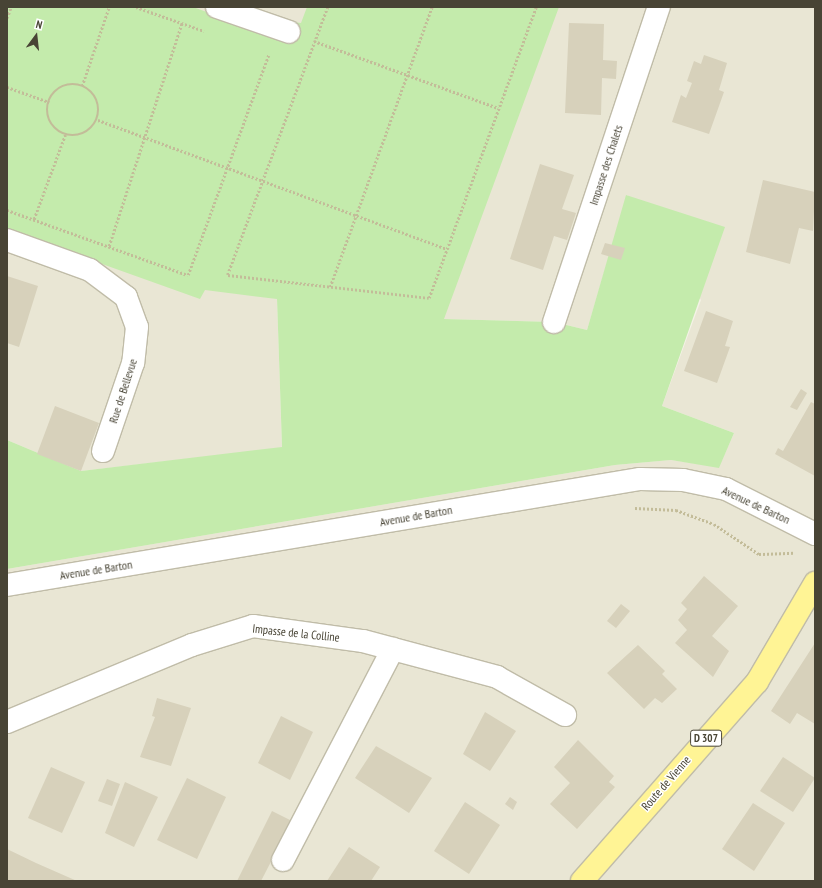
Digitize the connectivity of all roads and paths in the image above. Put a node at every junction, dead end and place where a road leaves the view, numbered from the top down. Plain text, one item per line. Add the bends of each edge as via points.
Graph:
1 (11, 7) edge
2 (109, 7) edge
3 (136, 7) edge
4 (217, 7) edge
5 (328, 7) edge
6 (432, 7) edge
7 (536, 7) edge
8 (659, 7) edge
9 (7, 18) edge
10 (182, 23) junction
11 (289, 32) joint
12 (211, 34) dead end
13 (316, 42) junction
14 (262, 52) dead end
15 (407, 76) junction
16 (82, 86) junction
17 (7, 87) edge
18 (49, 102) junction
19 (498, 108) junction
20 (98, 120) junction
21 (65, 135) junction
22 (145, 137) junction
23 (228, 168) junction
24 (263, 182) junction
25 (7, 210) edge
26 (356, 216) junction
27 (34, 219) junction
28 (7, 240) edge
29 (109, 246) junction
30 (446, 249) junction
31 (330, 287) junction
32 (554, 322) dead end
33 (103, 451) dead end
34 (632, 508) dead end
35 (815, 534) edge
36 (802, 552) dead end
37 (815, 583) edge
38 (7, 584) edge
39 (393, 649) junction
40 (565, 715) dead end
41 (7, 722) edge
42 (283, 860) dead end
43 (582, 881) edge

1 - 9 path
2 - 16 path
3 - 10 path
4 - 11 street
5 - 13 path
6 - 15 path
7 - 19 path
8 - 32 street, Impasse des Chalets
10 - 12 path
10 - 22 path
11 - 13 path
13 - 15 path
13 - 24 path
14 - 23 path via 270,54
15 - 19 path
15 - 26 path
16 - 18 path via 66,86 53,95
16 - 20 path via 95,96
17 - 18 path
18 - 21 path via 52,125
19 - 30 path
20 - 21 path via 80,135
20 - 22 path
21 - 27 path
22 - 23 path
22 - 29 path
23 - 24 path
23 - 29 path via 188,275
24 - 26 path
24 - 31 path via 228,275
25 - 27 path
26 - 30 path
26 - 31 path
27 - 29 path
28 - 33 street, Rue de Bellevue via 90,270 126,297 137,327 133,363
30 - 31 path via 429,298
34 - 36 path via 676,510 714,524 759,554 781,556
35 - 38 street, Avenue de Barton via 726,489 683,480 640,479
37 - 43 main road, Route de Vienne / D 307 via 757,682
39 - 40 street, Impasse de la Colline via 497,677
39 - 41 street, Impasse de la Colline via 363,641 253,626 192,645
39 - 42 street

